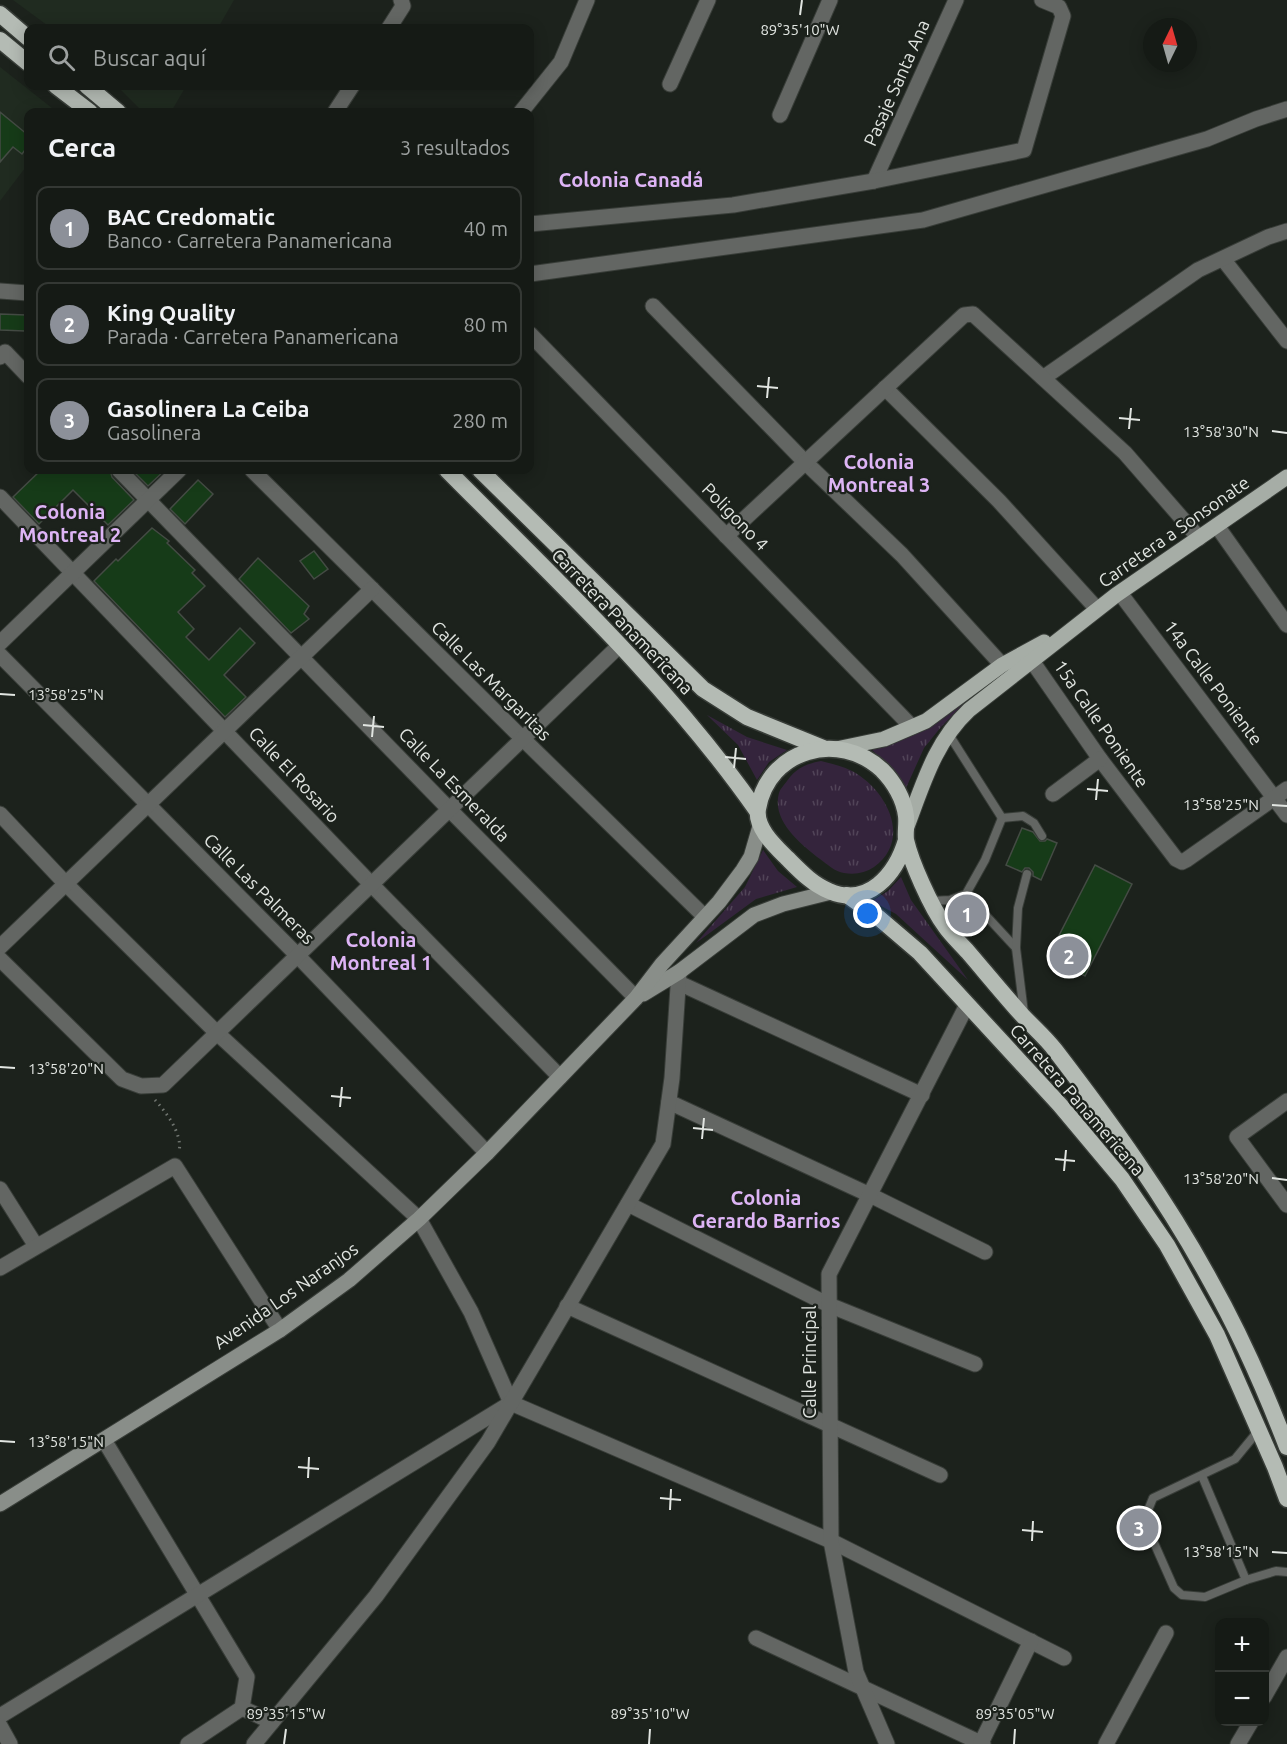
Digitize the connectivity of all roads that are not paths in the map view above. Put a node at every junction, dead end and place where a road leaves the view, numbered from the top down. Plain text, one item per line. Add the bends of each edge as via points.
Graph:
1 (401, 0) edge
2 (587, 0) edge
3 (708, 0) edge
4 (830, 0) edge
5 (956, 0) edge
6 (1042, 0) edge
7 (0, 14) edge
8 (392, 24) edge
9 (24, 35) edge
10 (0, 40) edge
11 (24, 60) edge
12 (670, 84) dead end
13 (61, 90) edge
14 (92, 90) edge
15 (349, 90) edge
16 (85, 108) edge
17 (113, 108) edge
18 (338, 108) edge
19 (524, 108) edge
20 (1287, 110) edge
21 (780, 115) dead end
22 (874, 181) junction
23 (534, 224) edge
24 (1287, 231) edge
25 (1223, 259) junction
26 (534, 273) edge
27 (0, 291) edge
28 (24, 292) edge
29 (653, 306) dead end
30 (534, 338) edge
31 (1287, 341) edge
32 (2, 354) edge
33 (24, 373) edge
34 (1042, 378) junction
35 (885, 388) junction
36 (806, 462) junction
37 (123, 474) edge
38 (175, 474) edge
39 (256, 474) edge
40 (451, 474) edge
41 (484, 474) edge
42 (1287, 477) edge
43 (0, 497) edge
44 (148, 499) junction
45 (1217, 526) junction
46 (726, 536) junction
47 (1199, 538) junction
48 (73, 573) junction
49 (372, 589) junction
50 (1120, 593) junction
51 (1098, 609) junction
52 (1083, 620) junction
53 (1287, 625) edge
54 (0, 643) edge
55 (620, 645) junction
56 (0, 655) edge
57 (302, 656) junction
58 (1032, 660) junction
59 (1002, 665) junction
60 (912, 728) junction
61 (225, 730) junction
62 (948, 733) junction
63 (522, 738) junction
64 (830, 749) junction
65 (1100, 759) junction
66 (1053, 794) dead end
67 (1281, 794) edge
68 (147, 806) junction
69 (449, 809) junction
70 (0, 814) edge
71 (1287, 815) edge
72 (1002, 818) junction
73 (759, 819) junction
74 (906, 834) junction
75 (1042, 836) dead end
76 (1027, 874) dead end
77 (66, 884) junction
78 (371, 884) junction
79 (839, 894) junction
80 (966, 894) junction
81 (931, 901) junction
82 (705, 917) junction
83 (0, 947) edge
84 (1016, 948) junction
85 (297, 955) junction
86 (0, 959) edge
87 (679, 978) junction
88 (636, 998) junction
89 (967, 1005) junction
90 (1024, 1017) junction
91 (217, 1033) junction
92 (560, 1077) junction
93 (922, 1095) junction
94 (1287, 1101) edge
95 (669, 1102) junction
96 (487, 1153) junction
97 (0, 1189) edge
98 (870, 1195) junction
99 (628, 1204) junction
100 (1287, 1205) edge
101 (418, 1219) junction
102 (36, 1246) junction
103 (985, 1252) dead end
104 (0, 1268) edge
105 (830, 1305) junction
106 (567, 1306) junction
107 (280, 1330) junction
108 (975, 1364) dead end
109 (511, 1403) junction
110 (830, 1426) junction
111 (1259, 1430) junction
112 (1286, 1438) edge
113 (104, 1440) junction
114 (940, 1475) dead end
115 (1202, 1476) junction
116 (1287, 1499) edge
117 (0, 1504) edge
118 (831, 1541) junction
119 (1287, 1572) edge
120 (1246, 1580) junction
121 (197, 1595) junction
122 (1166, 1633) dead end
123 (756, 1638) dead end
124 (1031, 1641) junction
125 (1287, 1657) edge
126 (1064, 1658) dead end
127 (1269, 1688) edge
128 (864, 1689) junction
129 (242, 1708) junction
130 (0, 1716) edge
131 (272, 1722) junction
132 (0, 1726) edge
133 (1249, 1726) edge
134 (10, 1744) edge
135 (188, 1744) edge
136 (254, 1744) edge
137 (887, 1744) edge
138 (982, 1744) edge
139 (1106, 1744) edge
140 (1238, 1744) edge

1 - 8 street via 403,6
2 - 19 street via 561,62
3 - 12 street
4 - 21 street
5 - 22 street, Pasaje Santa Ana
6 - 22 street via 1059,7 1063,16 1024,150
7 - 9 highway
10 - 11 highway
13 - 16 highway
14 - 17 highway
15 - 18 street
20 - 26 street via 1256,118 1207,139 923,220
22 - 23 street via 733,205
24 - 25 street
25 - 31 street
25 - 34 street via 1198,270
27 - 28 street
29 - 36 street
30 - 46 street, Poligono 4
32 - 33 street
34 - 35 street via 973,314 963,315
34 - 47 street via 1125,453
35 - 36 street
35 - 51 street via 999,501
36 - 46 street
36 - 59 street via 902,555
37 - 44 street, Calle La Esmeralda
38 - 44 street
39 - 49 street, Calle Las Margaritas
40 - 55 highway, Carretera Panamericana
41 - 64 highway, Carretera Panamericana via 703,689 747,717
42 - 45 main road, Carretera a Sonsonate
43 - 48 street, Calle El Rosario
44 - 48 street
44 - 57 street, Calle La Esmeralda
45 - 47 main road, Carretera a Sonsonate
45 - 53 street
46 - 60 street, Poligono 4
47 - 50 main road, Carretera a Sonsonate
48 - 54 street
48 - 61 street, Calle El Rosario
49 - 57 street
49 - 63 street, Calle Las Margaritas
50 - 51 main road, Carretera a Sonsonate
50 - 67 street, 14a Calle Poniente
51 - 52 main road, Carretera a Sonsonate
52 - 58 main road, Carretera a Sonsonate
52 - 59 main road, Carretera a Sonsonate
55 - 63 street
55 - 73 highway, Carretera Panamericana via 723,761
56 - 68 street, Calle Las Palmeras
57 - 61 street
57 - 69 street, Calle La Esmeralda
58 - 62 main road, Carretera a Sonsonate via 969,710
58 - 65 street, 15a Calle Poniente
59 - 60 main road, Carretera a Sonsonate
60 - 64 main road, Carretera a Sonsonate via 884,739
61 - 68 street
61 - 78 street, Calle El Rosario
62 - 72 lane
62 - 74 main road, Carretera a Sonsonate via 926,776
63 - 69 street
63 - 82 street, Calle Las Margaritas
64 - 73 highway via 808,751 781,766 764,791
64 - 74 highway via 853,753 882,770 901,798
65 - 66 street
65 - 67 street, 15a Calle Poniente via 1176,860 1182,862
67 - 71 street, 14a Calle Poniente
68 - 77 street
68 - 85 street, Calle Las Palmeras
69 - 78 street
69 - 88 street, Calle La Esmeralda
70 - 77 street
72 - 75 lane via 1023,816 1034,823
72 - 80 lane via 985,861
73 - 79 highway via 780,851 798,869 814,883
73 - 82 main road, Avenida Los Naranjos via 751,857
74 - 79 highway via 897,864 877,887 862,893
74 - 81 highway, Carretera Panamericana
76 - 84 lane via 1018,908
77 - 83 street
77 - 91 street
78 - 85 street
78 - 92 street, Calle El Rosario
79 - 87 main road, Avenida Los Naranjos via 783,904 754,915
79 - 89 highway, Carretera Panamericana via 879,918 920,953
80 - 81 lane
80 - 84 lane
81 - 90 highway, Carretera Panamericana via 946,928
82 - 88 main road, Avenida Los Naranjos
84 - 90 lane
85 - 91 street
85 - 96 street, Calle Las Palmeras
86 - 91 street via 122,1079 141,1086 163,1085
87 - 88 main road, Avenida Los Naranjos
87 - 93 street
87 - 95 street
88 - 92 main road, Avenida Los Naranjos
89 - 93 street, Calle Principal
89 - 111 highway, Carretera Panamericana via 1122,1179 1167,1245 1217,1335
90 - 112 highway, Carretera Panamericana via 1090,1096 1182,1232 1240,1338
91 - 101 street
92 - 96 main road, Avenida Los Naranjos
93 - 98 street, Calle Principal
94 - 100 street via 1237,1137
95 - 98 street
95 - 99 street via 663,1144
96 - 101 main road, Avenida Los Naranjos
97 - 102 street
98 - 103 street
98 - 105 street, Calle Principal via 829,1275
99 - 105 street
99 - 106 street
101 - 107 main road, Avenida Los Naranjos via 349,1280
101 - 109 street via 471,1312
102 - 104 street
102 - 107 street via 175,1166
105 - 108 street
105 - 110 street, Calle Principal
106 - 109 street
106 - 110 street
107 - 113 main road, Avenida Los Naranjos
109 - 118 street
109 - 121 street
109 - 131 street via 488,1442 376,1596
110 - 114 street
110 - 118 street, Calle Principal
111 - 115 lane via 1235,1459
111 - 116 highway, Carretera Panamericana
113 - 117 main road, Avenida Los Naranjos
113 - 121 street
115 - 120 lane
115 - 120 lane via 1153,1498 1144,1520 1174,1588 1182,1595 1205,1597
118 - 124 street
118 - 128 street, Calle Principal via 856,1672
119 - 120 lane via 1276,1571
121 - 129 street via 247,1677
121 - 130 street
122 - 139 street
123 - 128 street
124 - 126 street
124 - 138 street
125 - 127 street
128 - 137 street, Calle Principal
128 - 138 street
129 - 131 street
129 - 135 street
131 - 136 street
132 - 134 street
133 - 140 street

